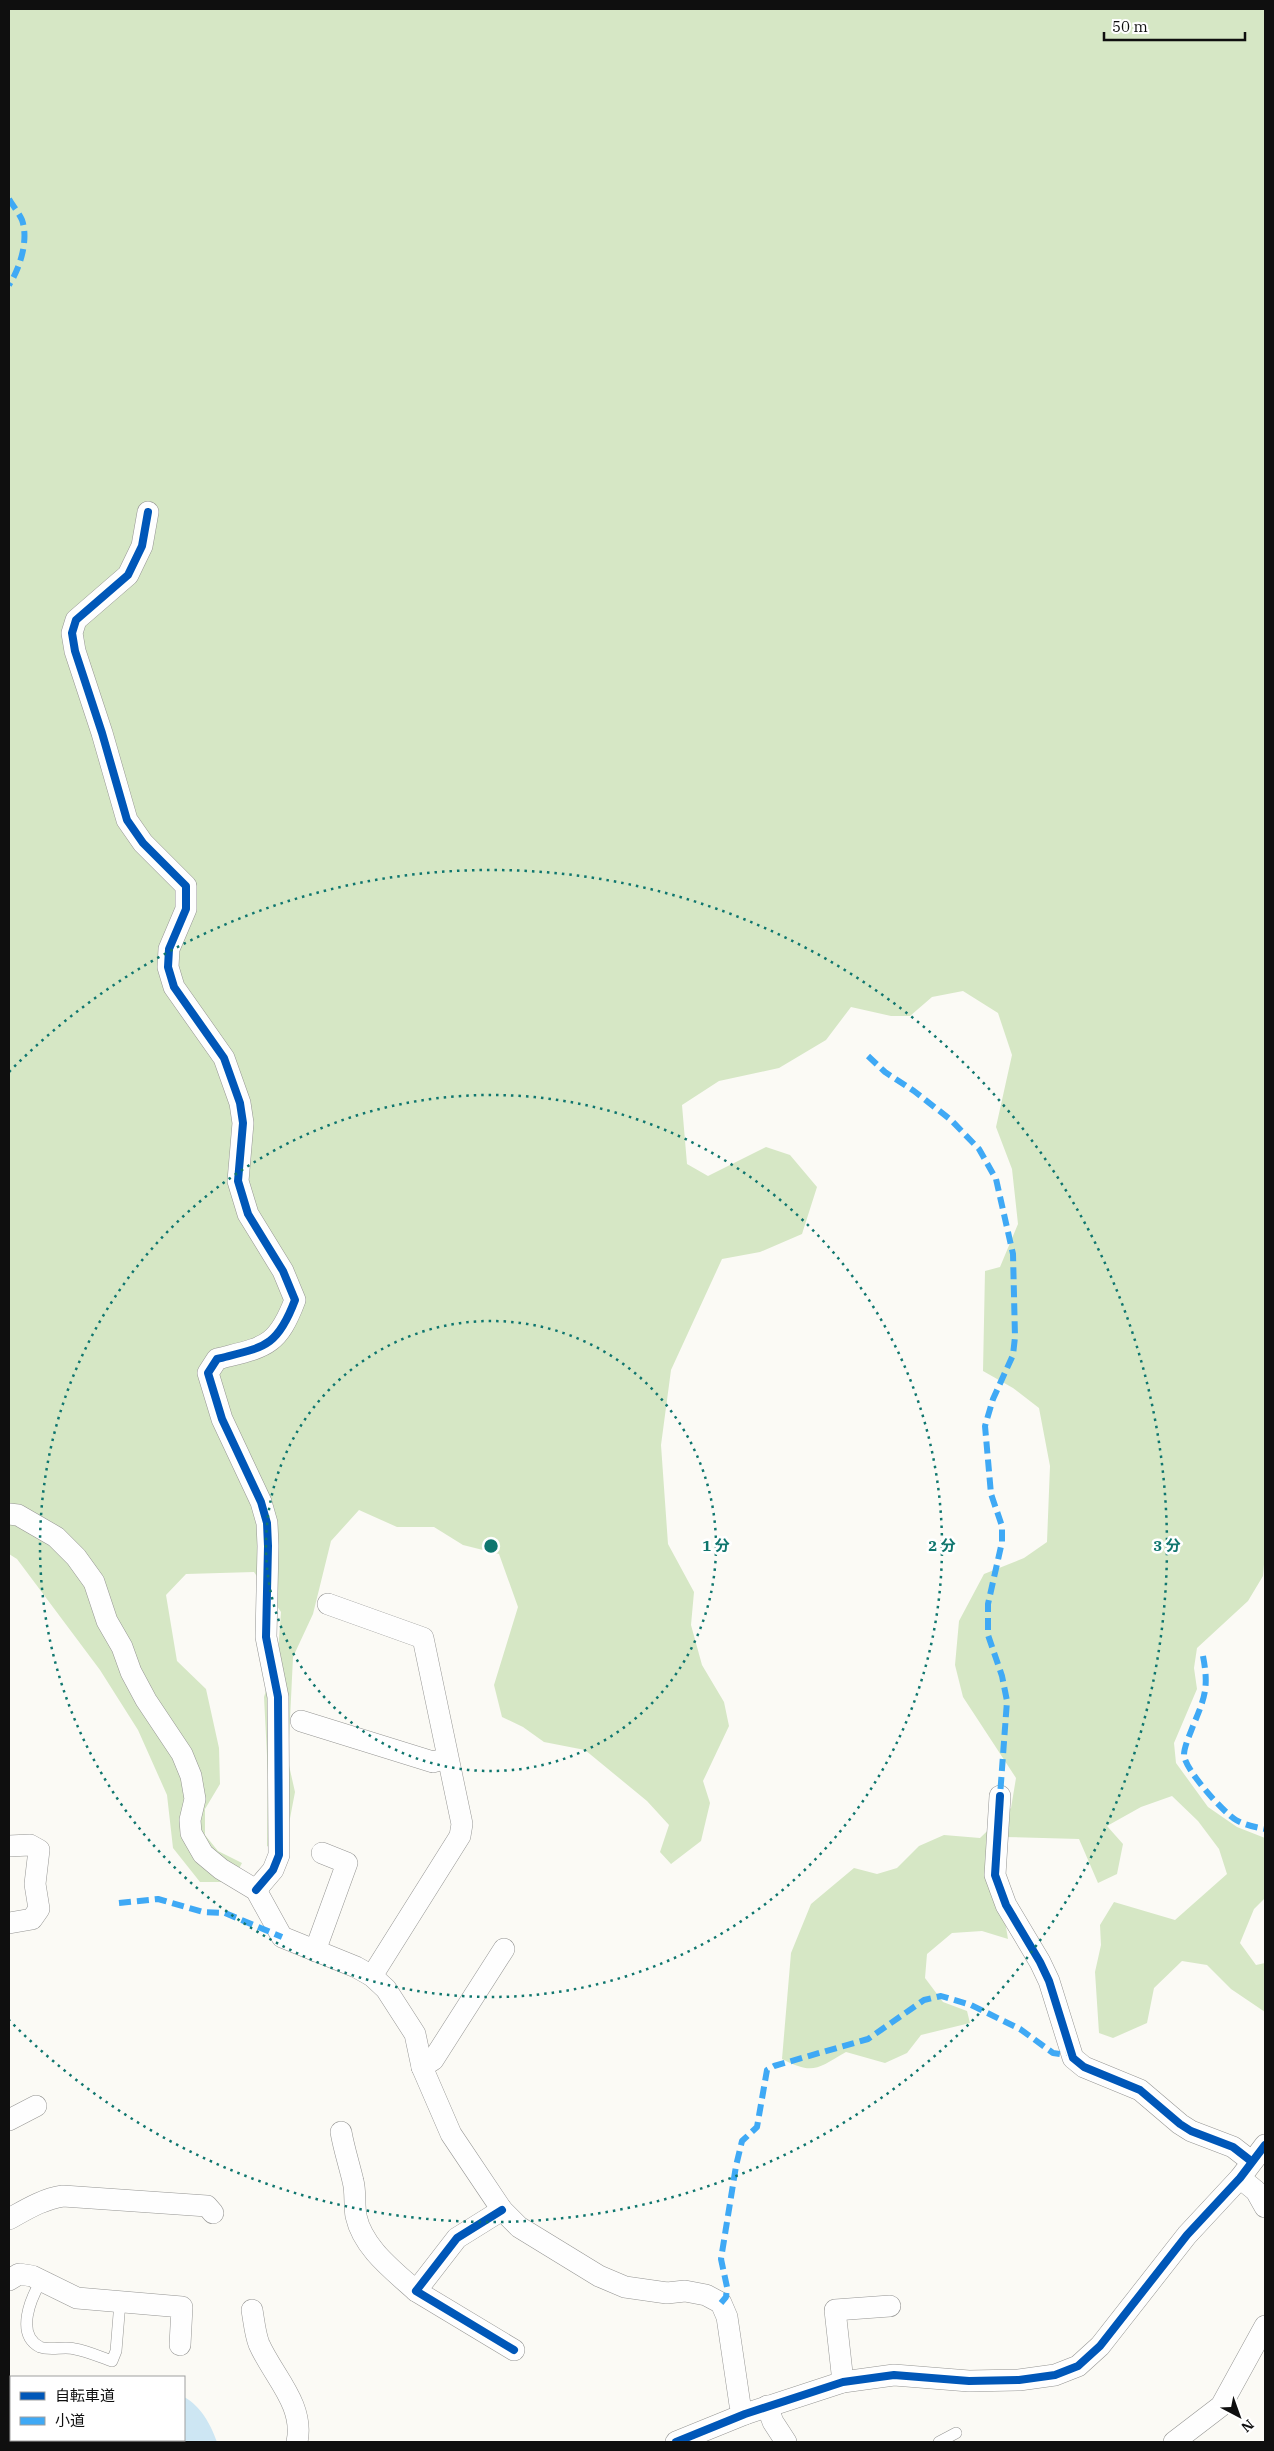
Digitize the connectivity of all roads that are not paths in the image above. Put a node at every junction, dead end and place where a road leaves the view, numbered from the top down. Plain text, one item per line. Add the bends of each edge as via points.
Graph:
1 (148, 512) dead end
2 (9, 1514) edge
3 (328, 1604) dead end
4 (301, 1721) dead end
5 (447, 1758) junction
6 (1000, 1796) dead end
7 (9, 1846) edge
8 (322, 1853) dead end
9 (256, 1890) junction
10 (9, 1923) edge
11 (504, 1949) dead end
12 (315, 1951) junction
13 (372, 1976) junction
14 (422, 2067) junction
15 (36, 2106) dead end
16 (9, 2120) edge
17 (341, 2132) dead end
18 (1265, 2145) edge
19 (1246, 2169) junction
20 (1265, 2207) edge
21 (502, 2210) junction
22 (213, 2213) dead end
23 (9, 2219) edge
24 (9, 2280) edge
25 (41, 2281) junction
26 (416, 2291) junction
27 (120, 2302) junction
28 (890, 2306) dead end
29 (252, 2310) dead end
30 (1265, 2326) edge
31 (180, 2345) dead end
32 (514, 2350) dead end
33 (844, 2382) junction
34 (768, 2406) junction
35 (745, 2414) junction
36 (956, 2433) dead end
37 (297, 2442) edge
38 (676, 2442) edge
39 (786, 2442) edge
40 (938, 2442) edge
41 (1174, 2442) edge

1 - 9 street via 142,546 128,575 76,620 72,633 127,820 143,843 186,886 186,909 169,949 168,967 174,987 224,1058 240,1103 243,1123 238,1181 248,1214 283,1271 294,1300 286,1324 277,1336 258,1349 217,1359 208,1373 222,1419 267,1523 266,1637 278,1697 279,1855 273,1870
2 - 9 street via 18,1515 56,1537 94,1582 131,1672 185,1761 195,1799 190,1820 191,1834 203,1854
3 - 5 street via 422,1638
4 - 5 street via 432,1762
5 - 13 street via 462,1824 460,1836
6 - 19 street via 995,1875 1006,1904 1049,1981 1073,2058 1084,2067 1140,2090 1191,2131 1232,2147
7 - 10 street via 30,1845 39,1850 35,1884 39,1909 32,1919
8 - 12 street via 347,1863
9 - 12 street via 282,1936
11 - 14 street via 433,2060
12 - 13 street
13 - 14 street via 386,1989 415,2034
14 - 21 street via 451,2134
15 - 16 street
17 - 26 street via 354,2183 356,2217 370,2246 382,2261
18 - 19 street
19 - 20 street
19 - 33 street via 1187,2235 1100,2346 1078,2366 1055,2375 1019,2380 969,2381 894,2375
21 - 26 street via 457,2238
21 - 35 street via 519,2227 599,2276 626,2286 706,2295 721,2303 727,2317 740,2405
22 - 23 street via 207,2206 63,2196 36,2204
24 - 25 street via 19,2274
25 - 27 street via 77,2298
25 - 27 lane via 33,2295 26,2321 31,2338 41,2347 73,2348 112,2360 116,2351
26 - 32 street
27 - 31 street via 182,2307
28 - 33 street via 835,2310
29 - 37 street via 258,2342 293,2402 298,2418
30 - 41 street via 1221,2406
33 - 34 street
34 - 35 street
34 - 39 street via 773,2422
35 - 38 street
36 - 40 lane

